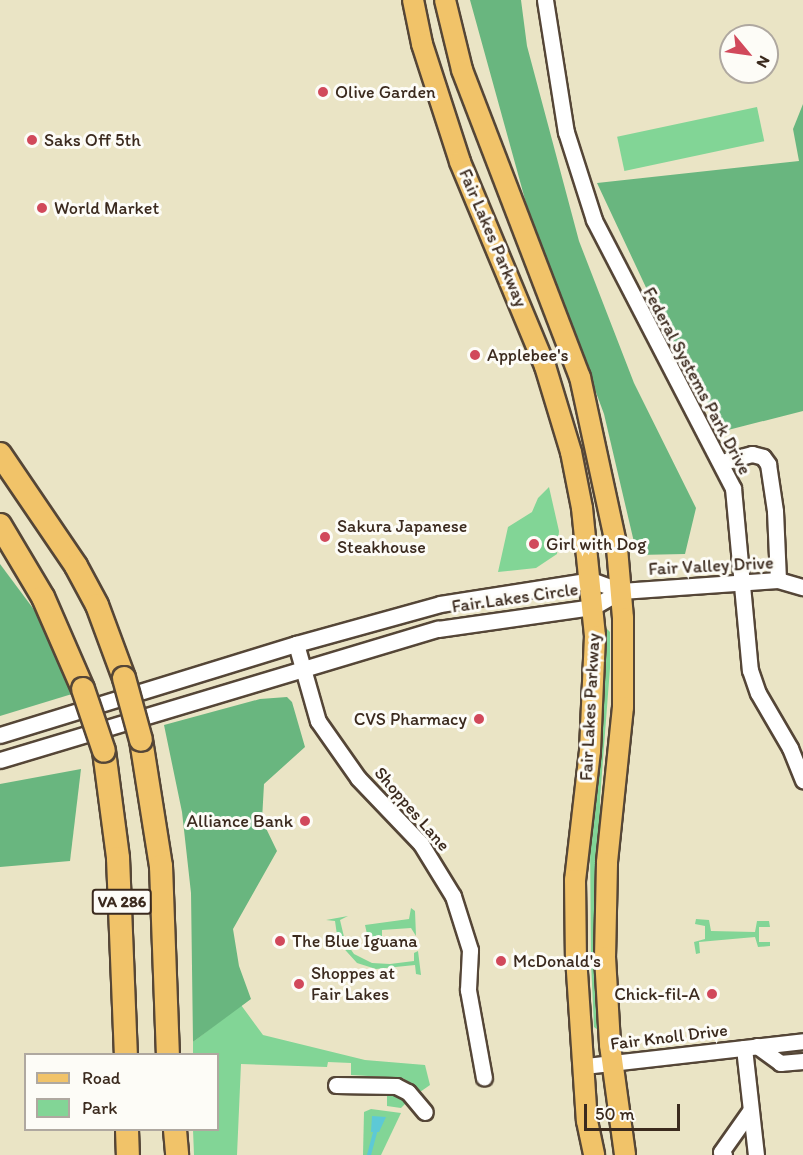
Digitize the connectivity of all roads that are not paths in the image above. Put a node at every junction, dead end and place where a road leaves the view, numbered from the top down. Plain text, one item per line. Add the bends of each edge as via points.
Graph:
1 (413, 0) edge
2 (445, 0) edge
3 (545, 0) edge
4 (0, 454) edge
5 (722, 462) junction
6 (0, 525) edge
7 (0, 549) edge
8 (591, 580) junction
9 (778, 580) junction
10 (745, 581) junction
11 (803, 587) edge
12 (621, 591) junction
13 (592, 607) junction
14 (56, 630) junction
15 (296, 644) junction
16 (301, 669) junction
17 (0, 735) edge
18 (796, 744) edge
19 (0, 760) edge
20 (803, 780) edge
21 (803, 1041) edge
22 (751, 1047) junction
23 (126, 1053) edge
24 (169, 1053) edge
25 (803, 1061) edge
26 (612, 1063) junction
27 (585, 1066) junction
28 (484, 1078) dead end
29 (336, 1085) dead end
30 (750, 1110) junction
31 (425, 1112) dead end
32 (127, 1131) edge
33 (169, 1131) edge
34 (175, 1131) edge
35 (128, 1155) edge
36 (170, 1155) edge
37 (177, 1155) edge
38 (594, 1155) edge
39 (625, 1155) edge
40 (724, 1155) edge
41 (756, 1155) edge

1 - 8 main road, Fair Lakes Parkway via 422,44 460,162 545,366 571,452
2 - 12 main road, Fair Lakes Parkway via 466,81 580,377 608,497
3 - 5 street, Federal Systems Park Drive via 566,132 594,220 617,272
4 - 24 highway, VA 286, bridge via 76,566 97,605 124,678 141,740 161,866
5 - 9 street via 752,454 767,461 775,511
5 - 10 street, Federal Systems Park Drive via 737,506
6 - 14 highway, VA 286 via 43,597
7 - 14 highway
8 - 12 street, Fair Lakes Circle
8 - 13 main road, Fair Lakes Parkway
8 - 15 street, Fair Lakes Circle via 440,604
9 - 10 street, Fair Valley Drive
9 - 11 street, Fair Valley Drive
10 - 12 street, Fair Valley Drive
10 - 18 street, Federal Systems Park Drive via 750,670 758,693
12 - 13 street, Fair Lakes Circle
12 - 26 main road, Fair Lakes Parkway via 623,707 605,917
13 - 16 street, Fair Lakes Circle via 438,629
13 - 27 main road, Fair Lakes Parkway via 594,709 575,880
14 - 23 highway, VA 286, bridge via 83,689 104,751 118,858
15 - 16 street, Shoppes Lane
15 - 17 street, Fair Lakes Circle
16 - 19 street, Fair Lakes Circle
16 - 28 street, Shoppes Lane via 318,721 339,751 421,844 453,896 470,950 468,990
18 - 20 street, Federal Systems Park Drive
21 - 22 street, Fair Knoll Drive
22 - 25 street via 780,1063
22 - 26 street, Fair Knoll Drive
22 - 30 street
26 - 27 street, Fair Knoll Drive
26 - 39 main road, Fair Lakes Parkway
27 - 38 main road, Fair Lakes Parkway via 587,1121
29 - 31 street via 396,1086 408,1092
30 - 40 street via 721,1152
30 - 41 street
32 - 35 highway
33 - 36 highway
34 - 37 highway

